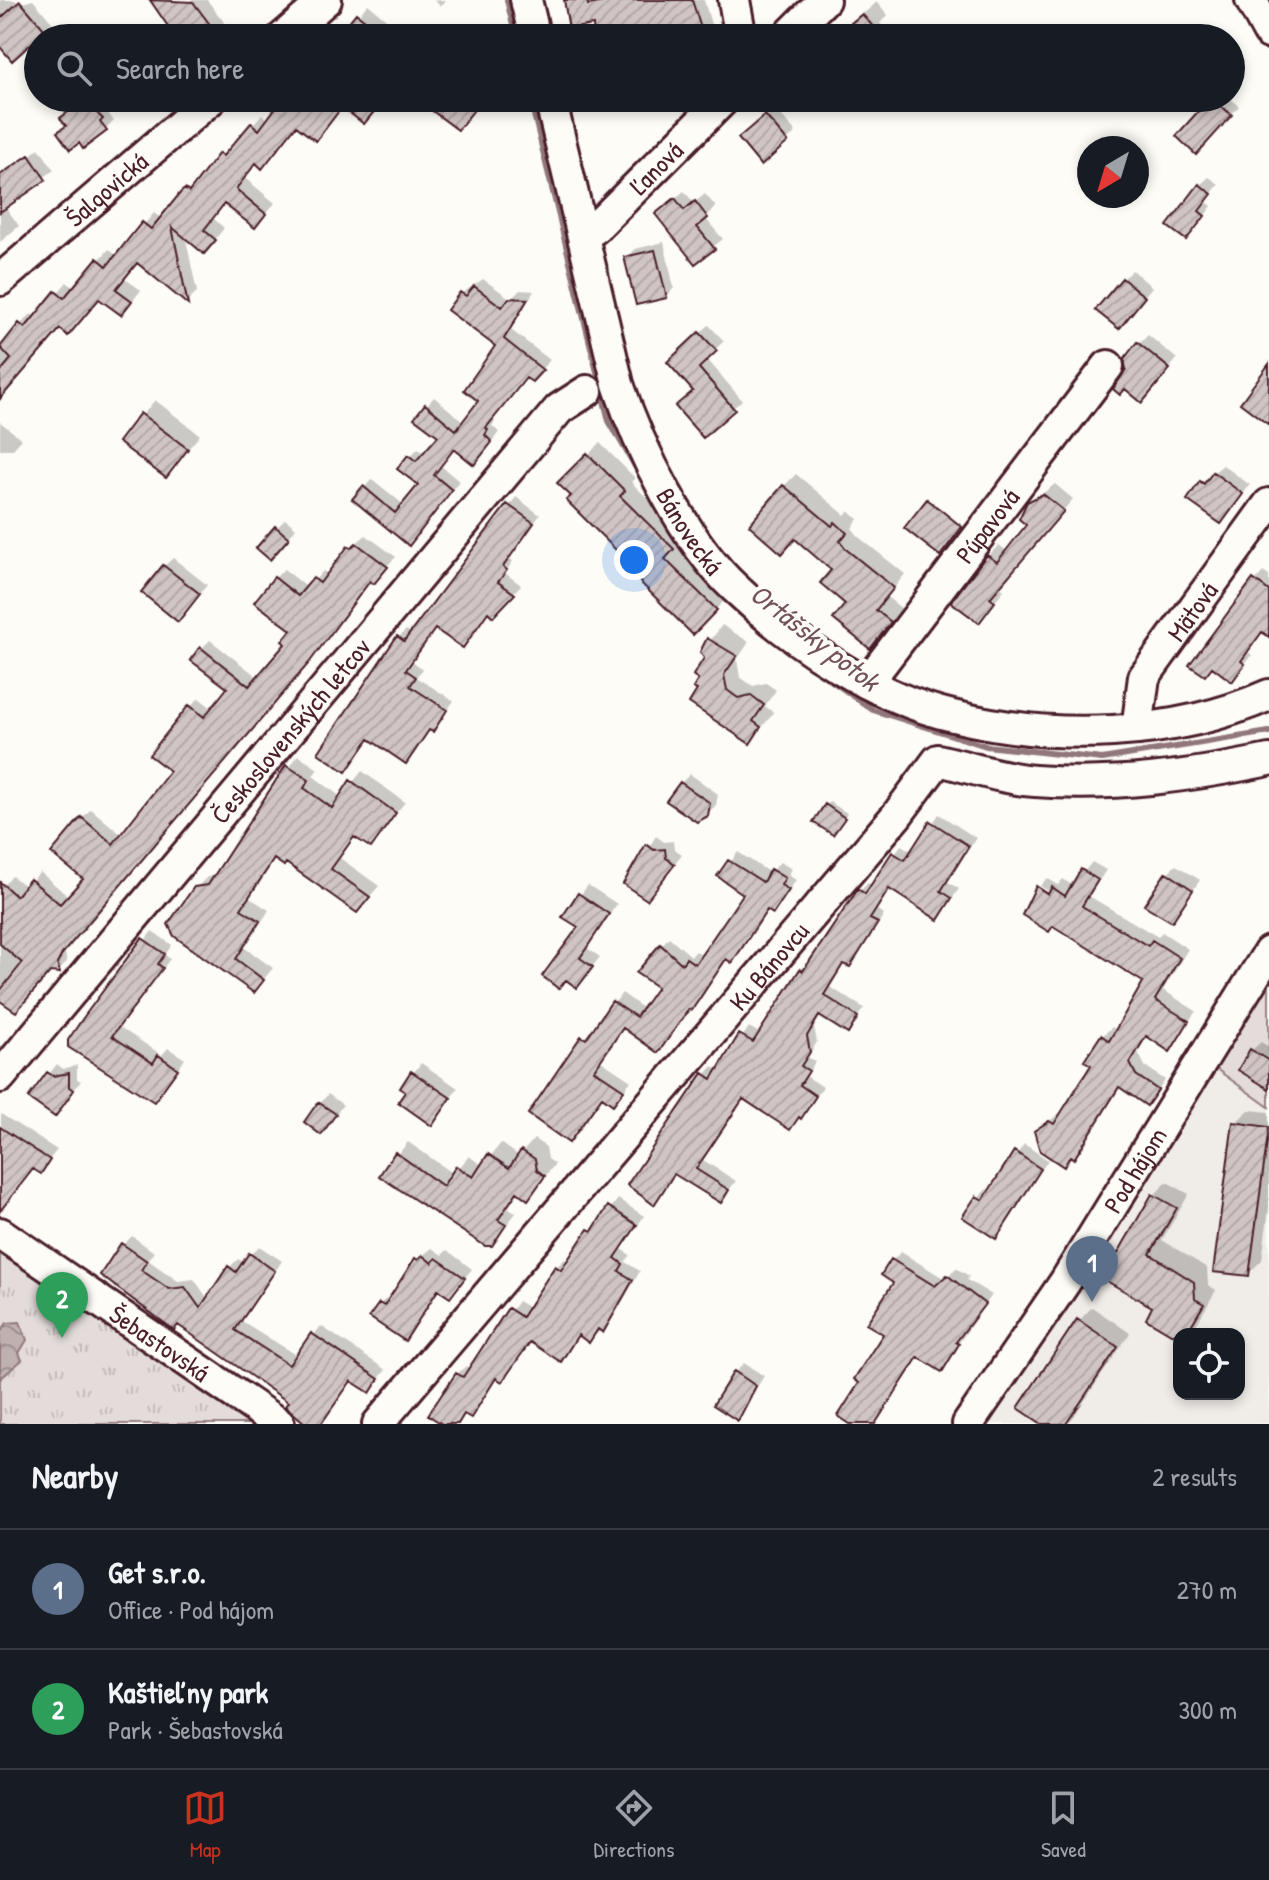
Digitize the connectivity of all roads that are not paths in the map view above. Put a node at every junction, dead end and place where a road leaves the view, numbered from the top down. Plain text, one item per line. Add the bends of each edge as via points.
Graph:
1 (326, 0) edge
2 (526, 0) edge
3 (734, 0) edge
4 (824, 0) edge
5 (1251, 0) edge
6 (298, 24) edge
7 (532, 24) edge
8 (738, 24) edge
9 (800, 24) edge
10 (1269, 33) edge
11 (196, 112) edge
12 (554, 112) edge
13 (711, 112) edge
14 (584, 233) junction
15 (0, 280) edge
16 (1108, 366) dead end
17 (587, 391) dead end
18 (1269, 504) edge
19 (867, 683) junction
20 (1269, 695) edge
21 (1137, 729) junction
22 (1269, 760) edge
23 (1269, 952) edge
24 (0, 1077) edge
25 (0, 1233) edge
26 (279, 1424) edge
27 (378, 1424) edge
28 (968, 1424) edge

1 - 6 street
2 - 7 street
3 - 8 street
4 - 9 street
5 - 10 street
11 - 15 street, Šalgovická
12 - 14 street, Bánovecká
13 - 14 street, Ľanová via 594,229
14 - 19 street, Bánovecká via 631,422 692,534 732,586 795,639
16 - 19 street, Púpavová
17 - 24 street, Československých letcov via 559,409
18 - 21 street, Mätová via 1144,677
19 - 21 street, Bánovecká via 951,716 1029,728
20 - 21 street, Bánovecká via 1205,717
22 - 27 street, Ku Bánovcu via 1119,783 1032,781 938,760 897,815
23 - 28 street, Pod hájom via 1065,1282
25 - 26 street, Šebastovská

